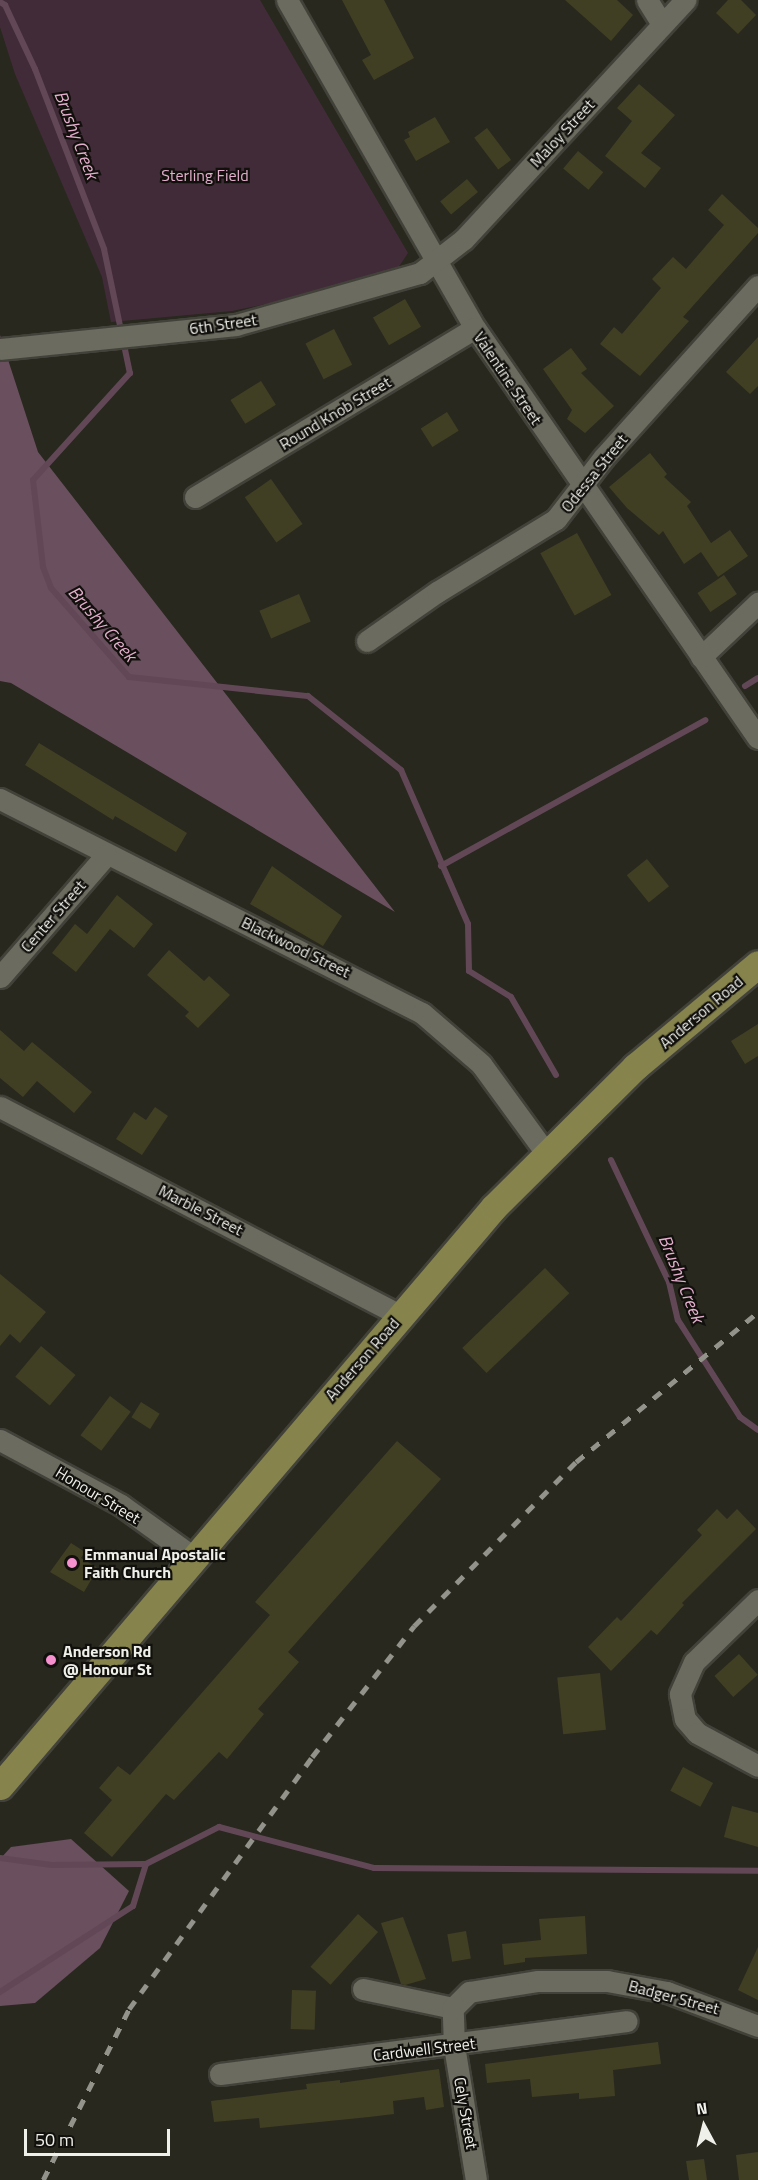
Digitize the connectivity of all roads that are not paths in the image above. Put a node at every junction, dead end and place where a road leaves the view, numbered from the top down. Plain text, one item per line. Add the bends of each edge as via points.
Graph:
1 (287, 0) edge
2 (647, 0) edge
3 (685, 0) edge
4 (662, 24) junction
5 (437, 263) junction
6 (758, 286) edge
7 (475, 328) junction
8 (0, 349) edge
9 (582, 486) junction
10 (195, 497) dead end
11 (758, 603) edge
12 (367, 641) dead end
13 (702, 657) junction
14 (758, 738) edge
15 (0, 800) edge
16 (106, 855) junction
17 (758, 964) edge
18 (0, 977) edge
19 (0, 1107) edge
20 (546, 1153) junction
21 (400, 1315) junction
22 (0, 1440) edge
23 (192, 1556) junction
24 (758, 1600) edge
25 (758, 1766) edge
26 (0, 1786) edge
27 (363, 1989) dead end
28 (453, 2008) junction
29 (627, 2021) dead end
30 (758, 2026) edge
31 (454, 2046) junction
32 (220, 2074) dead end
33 (476, 2180) edge

1 - 5 street, Valentine Street
2 - 4 street
3 - 4 street, Maloy Street
4 - 5 street, Maloy Street via 464,239
5 - 7 street, Valentine Street
5 - 8 street, 6th Street via 420,273 236,325
6 - 9 street, Odessa Street
7 - 9 street, Valentine Street
7 - 10 street, Round Knob Street
9 - 12 street, Odessa Street via 556,519 437,592
9 - 13 street, Valentine Street
11 - 13 street
13 - 14 street, Valentine Street
15 - 16 street, Blackwood Street
16 - 18 street, Center Street
16 - 20 street, Blackwood Street via 422,1013 481,1064
17 - 20 main road, Anderson Road via 635,1067
19 - 21 street, Marble Street
20 - 21 main road, Anderson Road
21 - 23 main road, Anderson Road
22 - 23 street, Honour Street via 120,1505
23 - 26 main road, Anderson Road
24 - 25 street via 694,1662 680,1694 685,1719 697,1733
27 - 28 street
28 - 30 street, Badger Street via 469,1992 514,1983 607,1981 667,1992
28 - 31 street
29 - 31 street, Cardwell Street
31 - 32 street, Cardwell Street
31 - 33 street, Cely Street

